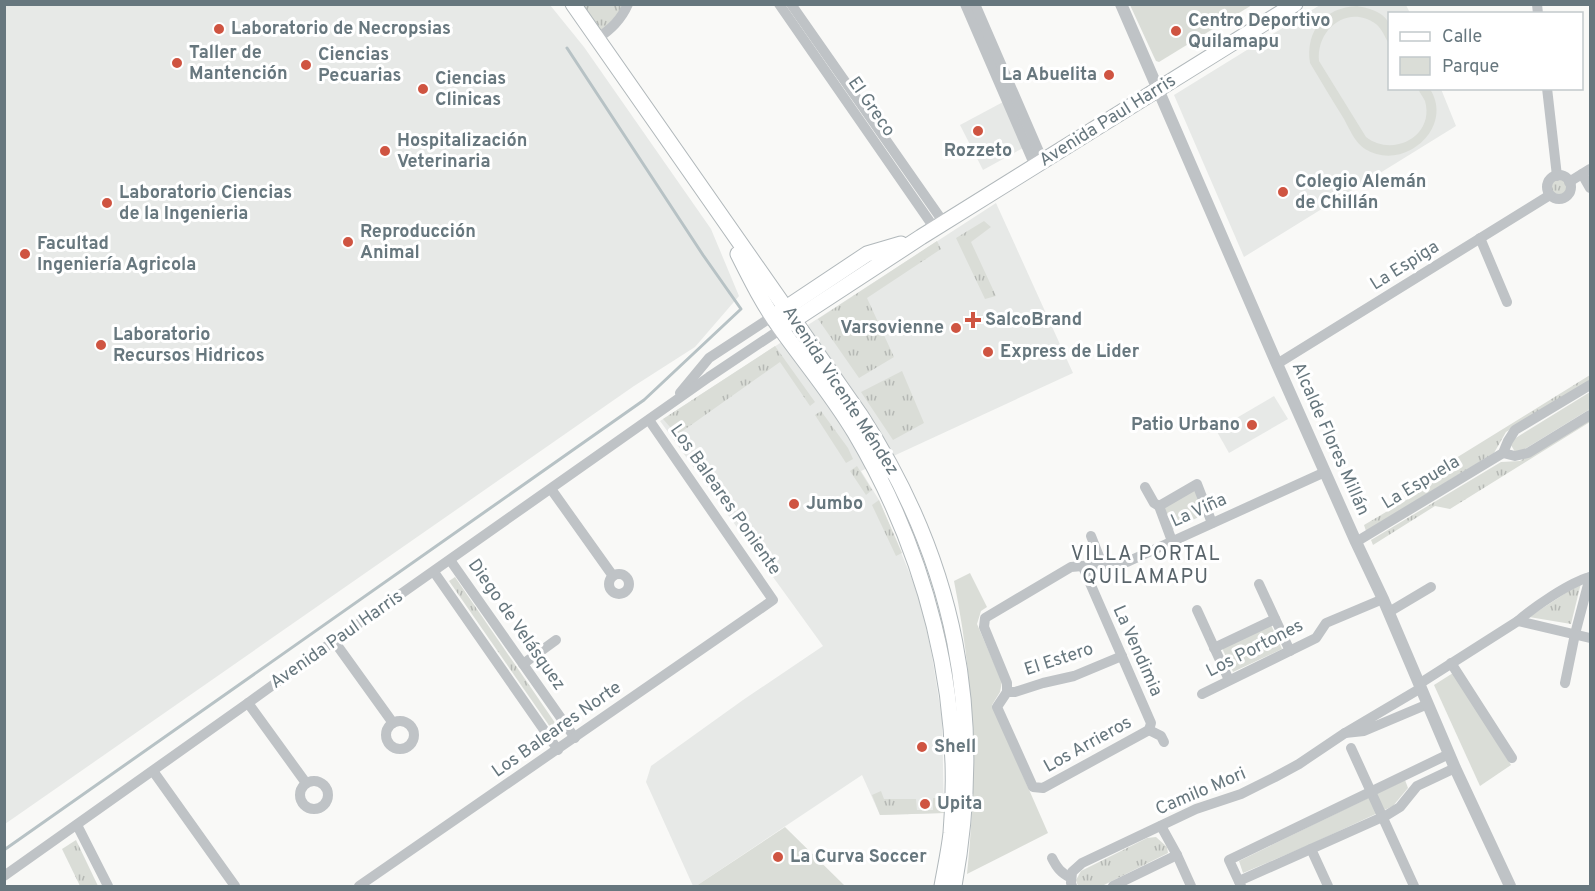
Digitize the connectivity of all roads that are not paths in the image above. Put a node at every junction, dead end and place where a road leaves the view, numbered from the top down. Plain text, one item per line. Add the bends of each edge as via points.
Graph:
1 (573, 4) edge
2 (628, 4) edge
3 (779, 4) edge
4 (791, 4) edge
5 (965, 4) edge
6 (975, 4) edge
7 (1121, 4) edge
8 (1295, 4) edge
9 (597, 39) junction
10 (1158, 90) junction
11 (1547, 90) edge
12 (1039, 164) junction
13 (1586, 172) edge
14 (1557, 176) junction
15 (1569, 182) junction
16 (1590, 188) edge
17 (1550, 195) junction
18 (939, 226) junction
19 (1480, 238) junction
20 (1507, 302) dead end
21 (783, 319) junction
22 (1277, 364) junction
23 (1590, 385) edge
24 (670, 405) junction
25 (1590, 415) edge
26 (649, 420) junction
27 (1503, 453) junction
28 (1325, 472) junction
29 (1145, 487) dead end
30 (551, 489) junction
31 (1159, 506) junction
32 (1212, 523) junction
33 (1091, 536) dead end
34 (1172, 541) junction
35 (1356, 542) junction
36 (450, 560) junction
37 (1102, 564) junction
38 (1083, 567) junction
39 (435, 572) junction
40 (613, 576) dead end
41 (1259, 584) dead end
42 (1431, 587) dead end
43 (1383, 599) junction
44 (774, 600) joint
45 (1197, 610) dead end
46 (1389, 612) junction
47 (1275, 619) junction
48 (1518, 621) junction
49 (1575, 634) junction
50 (1590, 638) edge
51 (556, 640) dead end
52 (334, 641) junction
53 (1214, 648) junction
54 (1290, 651) junction
55 (1122, 656) junction
56 (1451, 663) junction
57 (523, 664) junction
58 (1229, 680) junction
59 (1565, 683) dead end
60 (1420, 686) junction
61 (1006, 692) junction
62 (1202, 694) dead end
63 (248, 704) junction
64 (1428, 704) junction
65 (393, 723) dead end
66 (1149, 730) junction
67 (1345, 733) junction
68 (575, 738) junction
69 (1164, 742) dead end
70 (1351, 748) dead end
71 (558, 750) junction
72 (1449, 754) junction
73 (1512, 758) dead end
74 (1455, 768) junction
75 (153, 771) junction
76 (306, 783) dead end
77 (1371, 792) junction
78 (1382, 817) junction
79 (77, 825) junction
80 (1161, 826) junction
81 (1311, 849) junction
82 (1177, 855) junction
83 (1052, 858) dead end
84 (4, 876) edge
85 (1072, 882) edge
86 (372, 883) edge
87 (1240, 884) edge
88 (108, 886) edge
89 (235, 886) edge
90 (359, 886) edge
91 (942, 886) edge
92 (954, 886) edge
93 (1113, 886) edge
94 (1191, 886) edge
95 (1328, 886) edge
96 (1414, 886) edge
97 (1510, 886) edge

1 - 9 main road, Avenida Vicente Méndez
2 - 9 street via 623,16
3 - 18 street, El Greco
4 - 18 street, El Greco
5 - 12 street
6 - 12 street
7 - 10 street, Alcalde Flores Millán
8 - 10 main road, Avenida Paul Harris
9 - 21 main road, Avenida Vicente Méndez via 707,196 755,287
10 - 12 main road, Avenida Paul Harris
10 - 22 street, Alcalde Flores Millán
11 - 14 street
12 - 18 main road, Avenida Paul Harris
13 - 15 street, La Espiga
13 - 16 street
14 - 15 street
14 - 17 street via 1548,182
15 - 17 street, La Espiga via 1567,196 1556,199
17 - 19 street, La Espiga
18 - 21 main road, Avenida Paul Harris
19 - 20 street
19 - 22 street, La Espiga
21 - 24 street, Avenida Paul Harris
21 - 24 street, Avenida Paul Harris via 709,358
21 - 91 main road, Avenida Vicente Méndez via 860,441 889,497 909,544 936,633 947,693 953,762 950,836
21 - 92 main road, Avenida Vicente Méndez via 861,416 891,465 937,571 957,653 966,733 962,836
22 - 28 street, Alcalde Flores Millán
23 - 27 street, La Espuela via 1515,430
24 - 26 street, Avenida Paul Harris
25 - 27 street, La Espuela via 1528,453
26 - 30 street, Avenida Paul Harris
26 - 44 street, Los Baleares Poniente
27 - 35 street, La Espuela
28 - 32 street, La Viña
28 - 35 street, Alcalde Flores Millán
29 - 31 street
30 - 36 street, Avenida Paul Harris
30 - 40 street
31 - 32 street via 1197,484
31 - 34 street
32 - 34 street, La Viña
33 - 37 street
34 - 37 street, La Viña via 1127,561
35 - 43 street, Alcalde Flores Millán
36 - 39 street, Avenida Paul Harris
36 - 57 street, Diego de Velásquez
37 - 38 street, La Viña
38 - 55 street, La Vendimia
38 - 61 street, La Viña via 1063,570 985,618 984,627 1007,683
39 - 52 street, Avenida Paul Harris
39 - 71 street, Diego de Velásquez
41 - 47 street
42 - 46 street
43 - 46 street, Alcalde Flores Millán
43 - 54 street, Los Portones via 1326,623 1316,638
44 - 68 street, Los Baleares Norte
45 - 53 street
46 - 60 street, Alcalde Flores Millán
47 - 53 street
47 - 54 street
48 - 49 street
48 - 49 street, Camilo Mori via 1578,580 1590,577
48 - 56 street, Camilo Mori
49 - 50 street
49 - 59 street
51 - 57 street
52 - 63 street, Avenida Paul Harris
52 - 65 street
53 - 58 street
54 - 58 street, Los Portones
55 - 61 street, El Estero via 1074,676
55 - 66 street, La Vendimia via 1151,723
56 - 60 street, Camilo Mori
56 - 73 street
57 - 68 street, Diego de Velásquez
58 - 62 street, Los Portones
60 - 64 street, Alcalde Flores Millán
60 - 67 street, Camilo Mori
61 - 66 street, Los Arrieros via 997,707 1033,787 1043,789
63 - 75 street, Avenida Paul Harris
63 - 76 street
64 - 67 street, Camilo Mori via 1364,731
64 - 72 street, Alcalde Flores Millán
66 - 69 street
67 - 80 street, Camilo Mori via 1275,777
68 - 71 street, Los Baleares Norte
70 - 77 street
71 - 86 street, Los Baleares Norte
72 - 74 street, Alcalde Flores Millán
72 - 77 street
74 - 78 street via 1417,786 1400,807
74 - 97 street, Alcalde Flores Millán
75 - 79 street, Avenida Paul Harris
75 - 89 street
77 - 78 street
77 - 87 street via 1229,860
78 - 81 street
78 - 96 street
79 - 84 street, Avenida Paul Harris
79 - 88 street
80 - 82 street
80 - 85 street, Camilo Mori via 1082,863 1072,872
81 - 87 street
81 - 95 street
82 - 93 street
82 - 94 street
83 - 85 street via 1058,870
86 - 90 street, Los Baleares Norte

